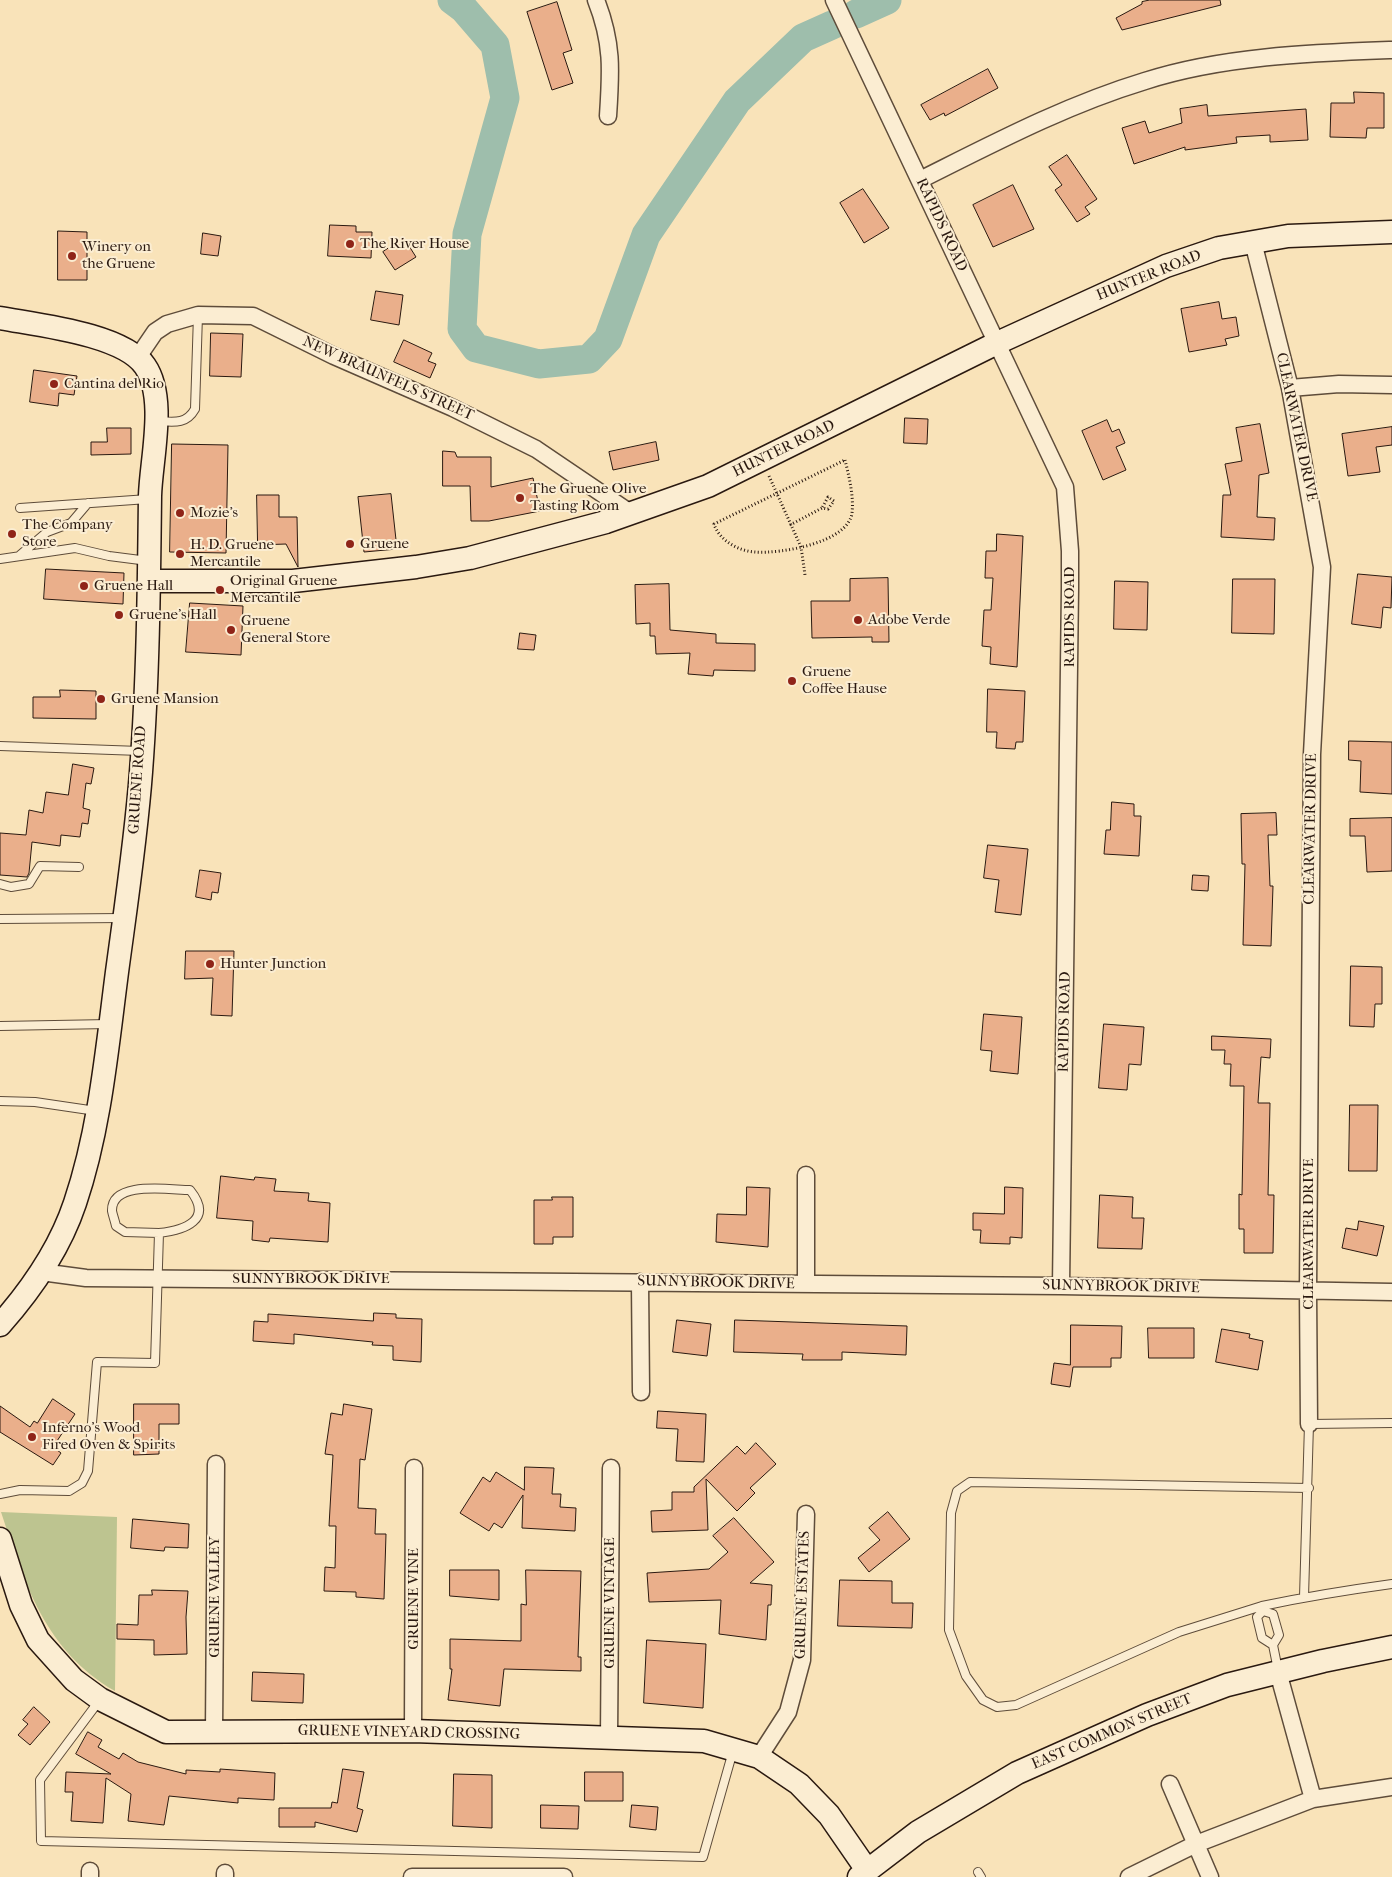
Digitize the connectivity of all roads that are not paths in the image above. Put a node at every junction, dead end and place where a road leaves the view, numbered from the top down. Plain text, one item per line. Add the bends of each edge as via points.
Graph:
1 (596, 0) edge
2 (834, 0) edge
3 (1392, 50) edge
4 (608, 116) dead end
5 (920, 180) junction
6 (1392, 232) edge
7 (1253, 242) junction
8 (198, 315) junction
9 (0, 318) edge
10 (996, 344) junction
11 (138, 356) junction
12 (1392, 386) edge
13 (1290, 388) junction
14 (155, 421) junction
15 (150, 498) junction
16 (88, 503) junction
17 (20, 508) dead end
18 (632, 514) junction
19 (20, 555) junction
20 (0, 558) edge
21 (150, 571) junction
22 (0, 746) edge
23 (142, 752) junction
24 (80, 867) dead end
25 (0, 884) edge
26 (125, 918) junction
27 (0, 919) edge
28 (111, 1024) junction
29 (0, 1026) edge
30 (0, 1101) edge
31 (96, 1111) junction
32 (806, 1175) dead end
33 (160, 1233) junction
34 (41, 1272) junction
35 (159, 1279) junction
36 (640, 1282) junction
37 (806, 1284) junction
38 (1061, 1286) junction
39 (1308, 1290) junction
40 (1392, 1292) edge
41 (0, 1325) edge
42 (641, 1392) dead end
43 (1392, 1423) edge
44 (1309, 1424) junction
45 (216, 1464) dead end
46 (414, 1468) dead end
47 (611, 1468) dead end
48 (1309, 1488) junction
49 (0, 1494) edge
50 (806, 1514) dead end
51 (0, 1539) edge
52 (1392, 1584) edge
53 (1304, 1597) junction
54 (1263, 1609) junction
55 (1272, 1645) junction
56 (1392, 1647) edge
57 (1278, 1672) junction
58 (100, 1699) junction
59 (214, 1730) junction
60 (413, 1731) junction
61 (609, 1739) junction
62 (734, 1749) junction
63 (760, 1757) junction
64 (1170, 1784) dead end
65 (1392, 1787) edge
66 (1312, 1799) junction
67 (1196, 1844) junction
68 (863, 1874) edge
69 (412, 1877) edge
70 (564, 1877) edge
71 (1129, 1877) edge
72 (1210, 1877) edge

1 - 4 street via 612,58
2 - 5 street, RAPIDS ROAD
3 - 5 street via 1274,56 1210,65 1146,80 1073,106
5 - 10 street, RAPIDS ROAD
6 - 7 street, HUNTER ROAD via 1288,236
7 - 10 street, HUNTER ROAD via 1219,248 1166,266
7 - 13 street, CLEARWATER DRIVE
8 - 11 street, NEW BRAUNFELS STREET via 167,324 155,332
8 - 14 lane via 195,409 183,422
8 - 18 street, NEW BRAUNFELS STREET via 253,316 334,356 454,408 536,449
9 - 11 street via 85,334
10 - 18 street, HUNTER ROAD via 708,486
10 - 38 street, RAPIDS ROAD via 1065,487 1070,551
11 - 14 street, GRUENE ROAD via 147,368 153,389
12 - 13 street via 1339,384
13 - 39 street, CLEARWATER DRIVE via 1322,567 1312,754
14 - 15 street, GRUENE ROAD
15 - 16 lane
15 - 21 street, GRUENE ROAD
16 - 17 lane
16 - 19 lane via 71,523 47,532
18 - 21 street, HUNTER ROAD via 470,558 416,567 293,580
19 - 20 lane
19 - 21 lane via 75,548
21 - 23 street, GRUENE ROAD
22 - 23 lane
23 - 26 street, GRUENE ROAD
24 - 25 lane via 40,866 29,884 11,887
26 - 27 lane
26 - 28 street, GRUENE ROAD
28 - 29 lane
28 - 31 street, GRUENE ROAD
30 - 31 lane via 35,1102
31 - 34 street, GRUENE ROAD via 74,1205
32 - 37 street
33 - 33 lane via 125,1232 116,1226 112,1209 117,1197 129,1189 190,1190 198,1201 199,1212 192,1224 181,1231
33 - 35 lane
34 - 35 street, SUNNYBROOK DRIVE via 86,1278
34 - 41 street, GRUENE ROAD
35 - 36 street, SUNNYBROOK DRIVE
35 - 49 lane via 155,1363 97,1362 90,1462 82,1483 69,1491 20,1490
36 - 37 street, SUNNYBROOK DRIVE
36 - 42 street
37 - 38 street, SUNNYBROOK DRIVE
38 - 39 street, SUNNYBROOK DRIVE
39 - 40 street, SUNNYBROOK DRIVE
39 - 44 street, CLEARWATER DRIVE
43 - 44 lane
44 - 48 lane
45 - 59 street, GRUENE VALLEY
46 - 60 street, GRUENE VINE
47 - 61 street, GRUENE VINTAGE
48 - 53 lane
48 - 54 lane via 970,1482 957,1491 951,1513 949,1630 966,1676 984,1700 997,1707 1016,1705 1179,1632
50 - 63 street, GRUENE ESTATES via 802,1660 788,1712
51 - 58 street, GRUENE VINEYARD CROSSING via 21,1605 38,1640 74,1680
52 - 53 lane
53 - 54 lane
54 - 55 lane via 1257,1617 1262,1638
54 - 55 lane via 1273,1614 1279,1635
55 - 57 lane
56 - 57 street, EAST COMMON STREET
57 - 66 street
57 - 68 street, EAST COMMON STREET via 1227,1685 1146,1715 1017,1773 918,1832
58 - 59 street, GRUENE VINEYARD CROSSING via 166,1732
58 - 62 lane via 40,1780 41,1841 703,1857
59 - 60 street, GRUENE VINEYARD CROSSING
60 - 61 street, GRUENE VINEYARD CROSSING
61 - 62 street, GRUENE VINEYARD CROSSING via 704,1740
62 - 63 street, GRUENE VINEYARD CROSSING
63 - 68 street, GRUENE VINEYARD CROSSING via 799,1784 823,1809
64 - 67 street
65 - 66 street
66 - 67 street
67 - 71 street
67 - 72 street
69 - 70 street

